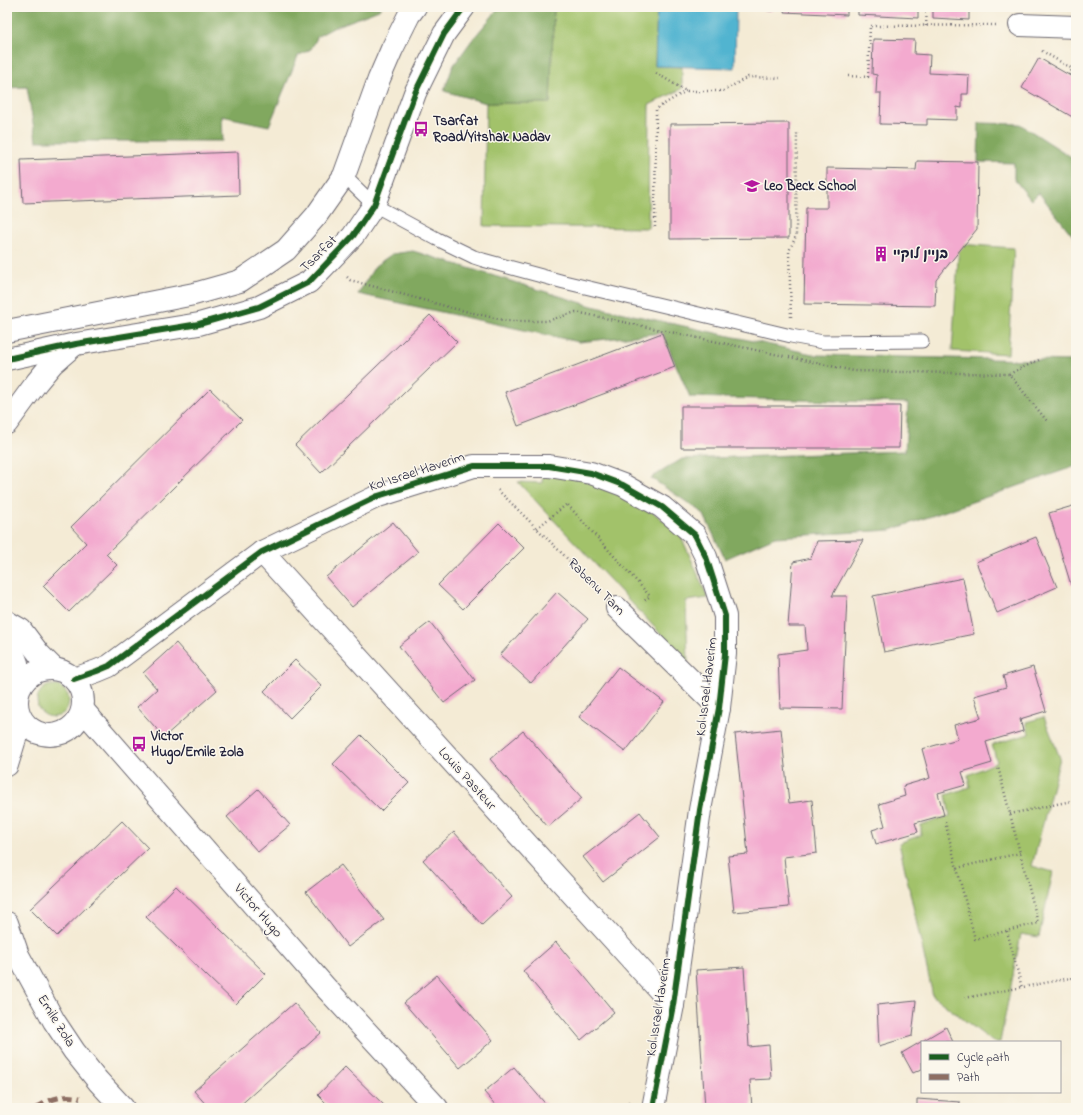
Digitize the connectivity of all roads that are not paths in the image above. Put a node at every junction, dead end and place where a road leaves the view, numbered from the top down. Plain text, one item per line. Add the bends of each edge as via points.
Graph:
1 (415, 7) edge
2 (464, 7) edge
3 (1020, 25) road end
4 (1076, 28) edge
5 (344, 176) junction
6 (374, 204) junction
7 (7, 331) edge
8 (922, 341) dead end
9 (76, 344) junction
10 (7, 359) edge
11 (7, 423) edge
12 (262, 552) junction
13 (622, 613) road end
14 (7, 622) edge
15 (53, 668) junction
16 (74, 679) junction
17 (20, 687) junction
18 (719, 708) junction
19 (83, 710) junction
20 (22, 719) junction
21 (7, 765) edge
22 (7, 923) edge
23 (673, 1005) junction
24 (123, 1108) edge
25 (437, 1108) edge
26 (653, 1108) edge

1 - 5 street, Tsarfat via 409,14 379,79
2 - 6 street, Tsarfat via 444,34 415,93
3 - 4 street
5 - 6 lane
5 - 7 street, Tsarfat via 316,216 286,250 240,281 194,294
6 - 8 lane via 437,240 474,257 564,282 823,342
6 - 9 street, Tsarfat via 353,236 309,282 259,307 199,324
9 - 10 street, Tsarfat
9 - 11 street via 52,364
12 - 16 street, Kol Israel Haverim via 109,666
12 - 18 street, Kol Israel Haverim via 378,496 474,466 549,466 591,473 624,485 662,506 695,536 706,557 725,616 725,654
12 - 23 street, Louis Pasteur
13 - 18 street, Rabenu Tam
14 - 15 street via 21,630
14 - 17 street via 7,638 17,663
15 - 16 street
15 - 17 street via 34,673
16 - 19 street via 81,688
17 - 20 street via 17,703
18 - 23 street, Kol Israel Haverim via 700,810
19 - 20 street via 68,730 56,735 41,734 29,728
19 - 25 street, Victor Hugo via 324,987
20 - 21 street
22 - 24 street, Emile Zola via 18,955 54,1021 74,1050
23 - 26 street, Kol Israel Haverim

